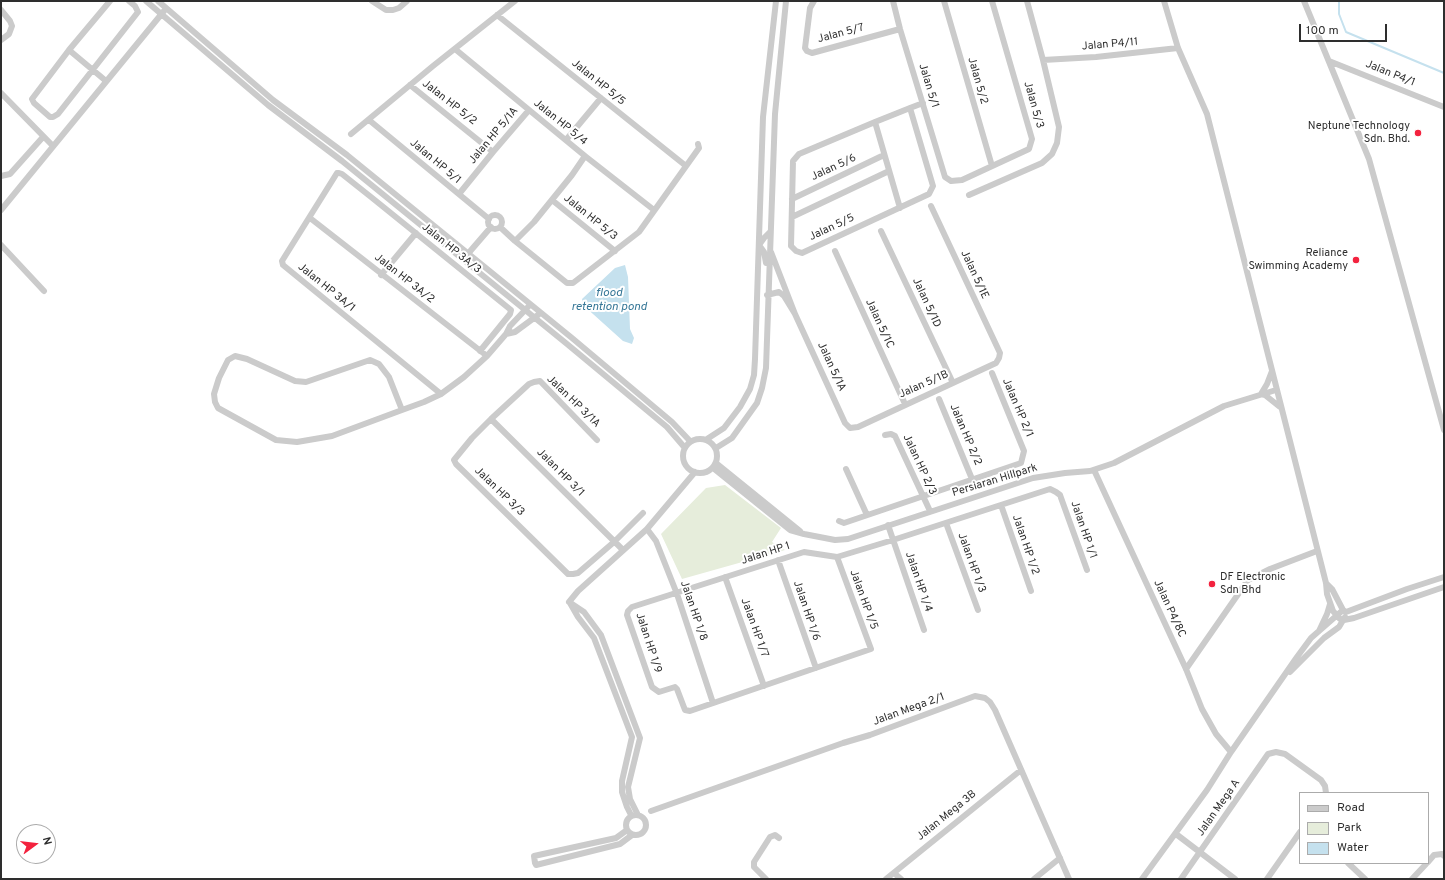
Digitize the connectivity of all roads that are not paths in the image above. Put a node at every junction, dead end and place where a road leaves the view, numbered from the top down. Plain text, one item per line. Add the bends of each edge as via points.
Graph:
1 (110, 1) edge
2 (129, 1) edge
3 (146, 1) edge
4 (158, 1) edge
5 (372, 1) edge
6 (407, 1) edge
7 (515, 1) edge
8 (776, 1) edge
9 (786, 1) edge
10 (814, 1) edge
11 (894, 1) edge
12 (944, 1) edge
13 (992, 1) edge
14 (1027, 1) edge
15 (1164, 1) edge
16 (1304, 1) edge
17 (166, 8) junction
18 (1, 10) edge
19 (162, 14) junction
20 (497, 15) junction
21 (900, 29) junction
22 (1, 40) edge
23 (1178, 48) junction
24 (455, 49) junction
25 (69, 50) junction
26 (1043, 60) junction
27 (1329, 61) junction
28 (93, 70) junction
29 (106, 81) junction
30 (410, 85) junction
31 (1, 93) edge
32 (601, 98) junction
33 (923, 103) junction
34 (1444, 107) edge
35 (910, 108) junction
36 (529, 110) junction
37 (774, 114) junction
38 (762, 117) junction
39 (369, 120) junction
40 (875, 122) junction
41 (351, 134) dead end
42 (43, 136) junction
43 (566, 140) junction
44 (698, 144) dead end
45 (53, 146) junction
46 (493, 152) junction
47 (585, 156) junction
48 (884, 156) junction
49 (686, 166) junction
50 (992, 166) junction
51 (889, 171) junction
52 (337, 174) joint
53 (1, 176) edge
54 (945, 177) joint
55 (459, 194) junction
56 (969, 195) dead end
57 (792, 199) junction
58 (552, 200) junction
59 (931, 206) dead end
60 (900, 208) junction
61 (1, 210) edge
62 (654, 210) junction
63 (792, 217) junction
64 (310, 218) junction
65 (489, 218) junction
66 (491, 227) junction
67 (500, 227) junction
68 (881, 231) dead end
69 (770, 232) junction
70 (416, 233) junction
71 (515, 242) junction
72 (1, 245) edge
73 (759, 245) junction
74 (769, 247) junction
75 (615, 251) junction
76 (835, 252) dead end
77 (468, 253) junction
78 (464, 259) junction
79 (381, 275) junction
80 (768, 283) junction
81 (44, 291) dead end
82 (768, 295) junction
83 (530, 304) junction
84 (526, 310) junction
85 (541, 312) junction
86 (795, 314) junction
87 (536, 318) junction
88 (506, 334) junction
89 (480, 351) junction
90 (1000, 353) joint
91 (487, 356) junction
92 (1272, 371) junction
93 (992, 373) dead end
94 (534, 382) joint
95 (952, 383) junction
96 (1276, 390) junction
97 (441, 394) junction
98 (1261, 394) junction
99 (939, 399) dead end
100 (905, 404) junction
101 (1280, 407) junction
102 (402, 410) junction
103 (491, 419) junction
104 (850, 428) joint
105 (1444, 430) edge
106 (885, 435) dead end
107 (707, 439) junction
108 (597, 440) dead end
109 (690, 441) junction
110 (685, 448) junction
111 (716, 448) junction
112 (715, 465) junction
113 (846, 469) dead end
114 (1094, 470) junction
115 (694, 472) junction
116 (972, 479) junction
117 (922, 496) junction
118 (1060, 496) joint
119 (1001, 505) junction
120 (930, 511) junction
121 (642, 513) dead end
122 (867, 514) junction
123 (839, 521) dead end
124 (946, 523) junction
125 (888, 525) junction
126 (647, 529) junction
127 (894, 540) junction
128 (614, 542) junction
129 (623, 550) junction
130 (1317, 551) junction
131 (837, 557) junction
132 (778, 560) junction
133 (1086, 570) dead end
134 (725, 577) junction
135 (1444, 577) edge
136 (1326, 583) junction
137 (1444, 587) edge
138 (1031, 591) dead end
139 (677, 594) junction
140 (569, 602) junction
141 (1330, 603) junction
142 (632, 607) joint
143 (978, 610) dead end
144 (1345, 611) junction
145 (1337, 617) junction
146 (1344, 620) junction
147 (924, 630) dead end
148 (1318, 632) junction
149 (816, 668) junction
150 (1186, 669) junction
151 (1281, 680) junction
152 (620, 684) junction
153 (764, 686) junction
154 (615, 692) junction
155 (713, 703) junction
156 (1231, 752) junction
157 (1021, 770) junction
158 (1326, 792) edge
159 (651, 811) dead end
160 (631, 815) junction
161 (638, 815) junction
162 (629, 832) junction
163 (1299, 833) edge
164 (1176, 834) junction
165 (779, 838) dead end
166 (1200, 853) junction
167 (1444, 856) edge
168 (1060, 858) junction
169 (1429, 860) edge
170 (1349, 864) edge
171 (1425, 864) edge
172 (894, 873) junction
173 (766, 879) edge
174 (886, 879) edge
175 (901, 879) edge
176 (1034, 879) edge
177 (1069, 879) edge
178 (1142, 879) edge
179 (1181, 879) edge
180 (1234, 879) edge
181 (1267, 879) edge
182 (1366, 879) edge
183 (1412, 879) edge

1 - 25 street
2 - 28 street via 138,12
3 - 19 street
4 - 17 street
5 - 6 street via 386,10 399,8
7 - 20 street
8 - 38 street
9 - 37 street
10 - 21 street, Jalan 5/7 via 810,8 805,48 812,53
11 - 21 street, Jalan 5/1
12 - 50 street, Jalan 5/2
13 - 50 street, Jalan 5/3 via 1032,139 1029,149
14 - 26 street
15 - 23 street
16 - 27 street
17 - 19 street
17 - 77 street via 273,100 347,155
18 - 22 street via 12,26 9,34
19 - 29 street
19 - 78 street via 268,105
20 - 24 street
20 - 32 street, Jalan HP 5/5
21 - 33 street, Jalan 5/1
23 - 26 street, Jalan P4/11
23 - 92 street via 1207,114
24 - 30 street
24 - 36 street, Jalan HP 5/4
25 - 28 street
25 - 28 street via 32,99 50,117 58,114
26 - 56 street via 1059,128 1052,154 1042,163
27 - 34 street, Jalan P4/1
27 - 105 street via 1368,159
28 - 29 street
29 - 45 street
30 - 39 street
30 - 46 street, Jalan HP 5/2
31 - 42 street
32 - 43 street
32 - 49 street, Jalan HP 5/5
33 - 35 street, Jalan 5/5
33 - 54 street, Jalan 5/1
35 - 40 street, Jalan 5/5
35 - 60 street, Jalan 5/5 via 934,186 929,194
36 - 43 street, Jalan HP 5/4
36 - 46 street, Jalan HP 5/1A
37 - 38 street
37 - 69 street
38 - 73 street
39 - 41 street
39 - 55 street, Jalan HP 5/1
40 - 48 street
40 - 57 street, Jalan 5/5 via 799,154 793,161
42 - 45 street
42 - 53 street via 10,174
43 - 47 street, Jalan HP 5/4
44 - 49 street via 699,148
45 - 61 street
46 - 55 street, Jalan HP 5/1A
47 - 58 street
47 - 62 street, Jalan HP 5/4
48 - 51 street
48 - 57 street, Jalan 5/6
49 - 62 street
50 - 54 street, Jalan 5/3 via 962,180 951,181
51 - 60 street
51 - 63 street
52 - 64 street, Jalan HP 3A/1
52 - 70 street, Jalan HP 3A/3 via 342,174
55 - 65 street, Jalan HP 5/1
57 - 63 street, Jalan 5/5
58 - 71 street
58 - 75 street, Jalan HP 5/3
59 - 90 street, Jalan 5/1E
60 - 63 street, Jalan 5/5 via 802,252 791,246
62 - 75 street via 639,232
64 - 79 street, Jalan HP 3A/2
64 - 97 street, Jalan HP 3A/1 via 282,261 283,265
65 - 66 street
65 - 67 street via 493,215 499,216 502,222
66 - 67 street
66 - 77 street
67 - 71 street
68 - 95 street, Jalan 5/1D
69 - 73 street
69 - 74 street
70 - 79 street
70 - 89 street, Jalan HP 3A/3 via 511,310
71 - 75 street via 567,283 573,283
72 - 81 street
73 - 80 street via 764,252
73 - 107 street via 754,375 740,407 724,428
74 - 80 street
74 - 86 street
76 - 100 street, Jalan 5/1C
77 - 78 street
77 - 83 street
78 - 84 street
79 - 89 street, Jalan HP 3A/2
80 - 82 street
82 - 86 street via 779,292
82 - 111 street via 766,368 757,403 732,438
83 - 84 street
83 - 85 street
84 - 87 street
84 - 88 street via 510,326
85 - 87 street
85 - 109 street via 672,422
86 - 104 street, Jalan 5/1A
87 - 88 street via 515,332
87 - 110 street via 667,427
88 - 91 street
89 - 91 street, Jalan HP 3A/2
90 - 95 street, Jalan 5/1B via 996,363
91 - 97 street
92 - 96 street
92 - 98 street
93 - 116 street, Jalan HP 2/1 via 1024,451 1021,463
94 - 103 street, Jalan HP 3/3
94 - 108 street, Jalan HP 3/1A via 540,381
95 - 100 street, Jalan 5/1B
96 - 98 street, Persiaran Hillpark
96 - 101 street
97 - 102 street
98 - 101 street
98 - 114 street, Persiaran Hillpark via 1224,406 1114,463
99 - 116 street, Jalan HP 2/2
100 - 104 street, Jalan 5/1B via 858,427
101 - 130 street
102 - 102 street via 332,436 297,442 276,440 218,408 214,394 228,360 235,356 295,381 306,382 370,360 379,364 389,377
103 - 128 street, Jalan HP 3/1
103 - 128 street, Jalan HP 3/3 via 456,456 456,464 568,574 578,573
106 - 117 street, Jalan HP 2/3 via 895,436
107 - 109 street via 697,438
107 - 111 street
109 - 110 street
110 - 115 street via 683,459
111 - 112 street via 718,458
112 - 115 street via 705,473
112 - 125 street, Persiaran Hillpark via 804,534 835,540 848,539
113 - 122 street
114 - 120 street, Persiaran Hillpark via 1033,478
114 - 150 street, Jalan P4/8C
115 - 126 street
116 - 117 street
117 - 120 street, Jalan HP 2/3
117 - 122 street
118 - 119 street, Jalan HP 1 via 1050,489
118 - 133 street, Jalan HP 1/1
119 - 124 street, Jalan HP 1
119 - 138 street, Jalan HP 1/2
120 - 125 street, Persiaran Hillpark
121 - 128 street
122 - 123 street via 844,523
124 - 127 street, Jalan HP 1
124 - 143 street, Jalan HP 1/3
125 - 127 street
126 - 129 street
126 - 139 street, Jalan HP 1/8 via 656,541
127 - 131 street, Jalan HP 1
127 - 147 street, Jalan HP 1/4
128 - 129 street, Jalan HP 3/1
129 - 140 street
130 - 136 street
130 - 150 street via 1248,580
131 - 132 street, Jalan HP 1 via 804,552
131 - 149 street, Jalan HP 1/5 via 870,649
132 - 134 street, Jalan HP 1
132 - 149 street, Jalan HP 1/6
134 - 139 street, Jalan HP 1
134 - 153 street, Jalan HP 1/7
135 - 144 street
136 - 141 street
136 - 144 street
137 - 146 street
139 - 142 street, Jalan HP 1
139 - 155 street, Jalan HP 1/8
140 - 152 street via 584,612 601,635
140 - 154 street via 594,638
141 - 145 street
141 - 148 street
142 - 155 street, Jalan HP 1/9 via 627,616 652,687 659,692 675,687 685,710 690,711
144 - 145 street
144 - 146 street
145 - 146 street
145 - 148 street
146 - 151 street
148 - 151 street
149 - 153 street
150 - 156 street, Jalan P4/8C via 1202,709 1216,734
151 - 156 street
152 - 154 street via 620,690
152 - 161 street via 640,738 628,787 630,799
153 - 155 street
154 - 160 street via 632,737 622,781 622,792
156 - 164 street
157 - 159 street, Jalan Mega 2/1 via 990,702 975,696
157 - 168 street, Jalan Mega 2/1
157 - 172 street, Jalan Mega 3B
158 - 166 street, Jalan Mega A via 1321,780 1285,754 1268,754
160 - 161 street
160 - 162 street via 625,824
161 - 162 street via 646,822 645,828 641,834
162 - 162 street via 620,844 536,865 535,863 534,856 616,838
163 - 181 street
164 - 166 street
164 - 178 street
165 - 173 street via 775,835 770,837 754,862 757,872
166 - 179 street, Jalan Mega A
166 - 180 street
167 - 169 street via 1434,855
168 - 176 street
168 - 177 street, Jalan Mega 2/1
170 - 182 street
171 - 183 street
172 - 174 street, Jalan Mega 3B
172 - 175 street

